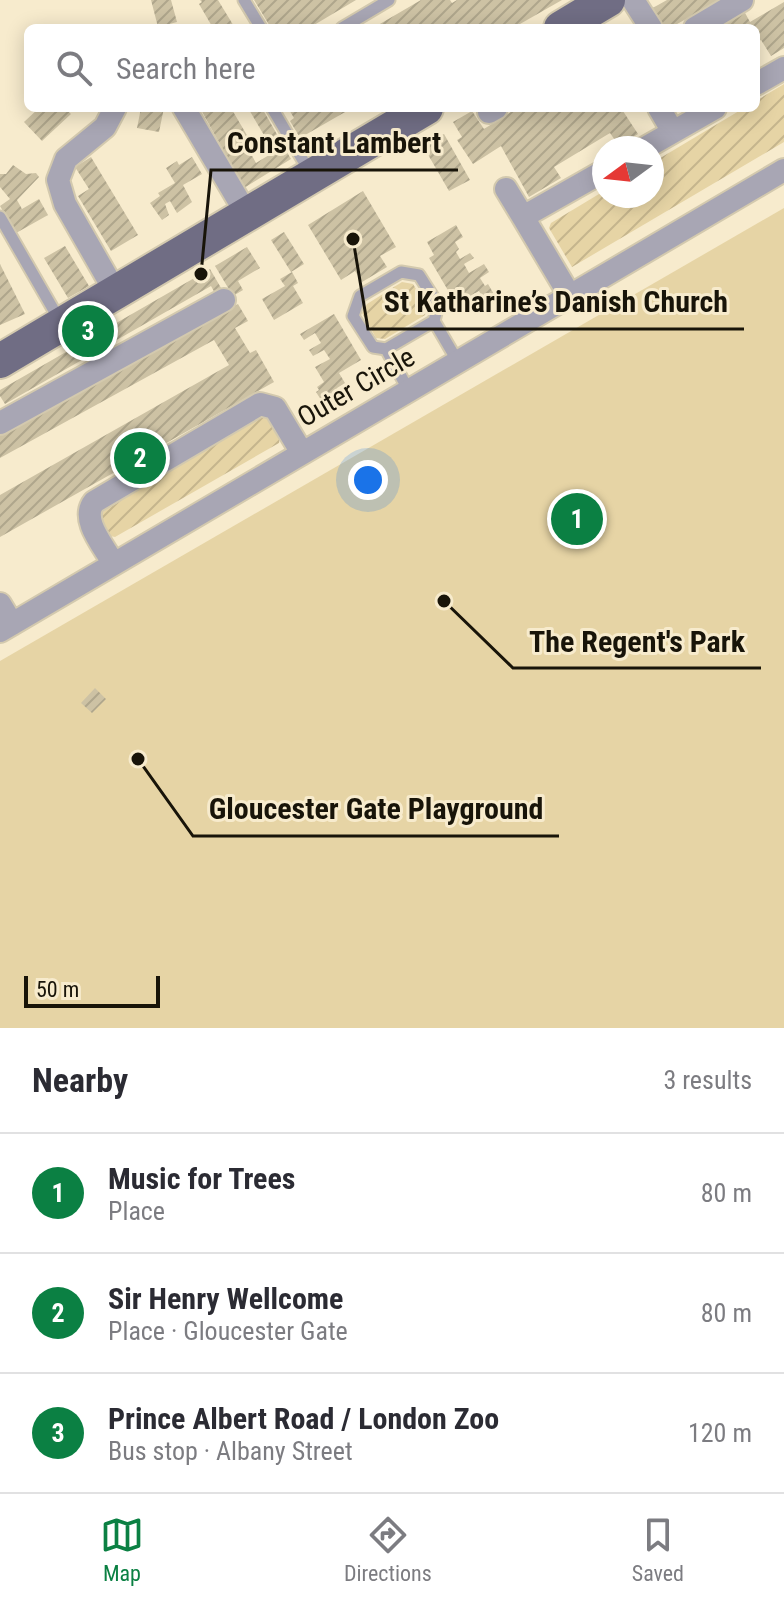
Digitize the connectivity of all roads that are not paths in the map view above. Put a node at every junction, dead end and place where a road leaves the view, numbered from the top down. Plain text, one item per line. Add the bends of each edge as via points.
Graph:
1 (244, 0) edge
2 (389, 0) edge
3 (608, 0) edge
4 (633, 0) edge
5 (742, 0) edge
6 (260, 24) edge
7 (349, 24) edge
8 (568, 24) edge
9 (648, 24) edge
10 (702, 24) edge
11 (784, 68) edge
12 (760, 82) edge
13 (113, 112) edge
14 (186, 112) edge
15 (274, 112) edge
16 (419, 112) edge
17 (661, 112) edge
18 (708, 112) edge
19 (673, 132) junction
20 (664, 137) edge
21 (784, 170) edge
22 (311, 175) junction
23 (592, 178) edge
24 (506, 189) dead end
25 (246, 213) junction
26 (0, 217) edge
27 (523, 217) junction
28 (116, 293) junction
29 (570, 296) junction
30 (224, 300) dead end
31 (434, 321) junction
32 (61, 324) junction
33 (386, 349) junction
34 (0, 361) edge
35 (458, 362) junction
36 (409, 391) junction
37 (1, 420) edge
38 (302, 453) junction
39 (113, 563) junction
40 (0, 604) edge
41 (6, 628) edge

1 - 6 lane via 255,9
2 - 7 lane
3 - 8 main road
4 - 9 street
5 - 10 street
11 - 12 street
13 - 28 street via 105,127 66,159 58,180 65,204
14 - 25 street
15 - 22 lane
16 - 22 main road
17 - 19 street
18 - 19 street
19 - 20 street
21 - 29 street, Outer Circle
22 - 25 main road
23 - 27 street
24 - 27 street
25 - 28 main road
26 - 32 lane
27 - 29 street
28 - 32 main road
29 - 35 street, Outer Circle
30 - 37 street
31 - 33 lane
31 - 33 lane via 438,305 419,275 401,272 360,296 353,316 373,347
31 - 35 lane
32 - 34 main road
33 - 36 lane
35 - 36 street, Outer Circle
36 - 38 street, Outer Circle
38 - 39 street, Outer Circle
38 - 39 street via 275,408 260,404 94,502 88,518
39 - 41 street, Outer Circle
40 - 41 street

